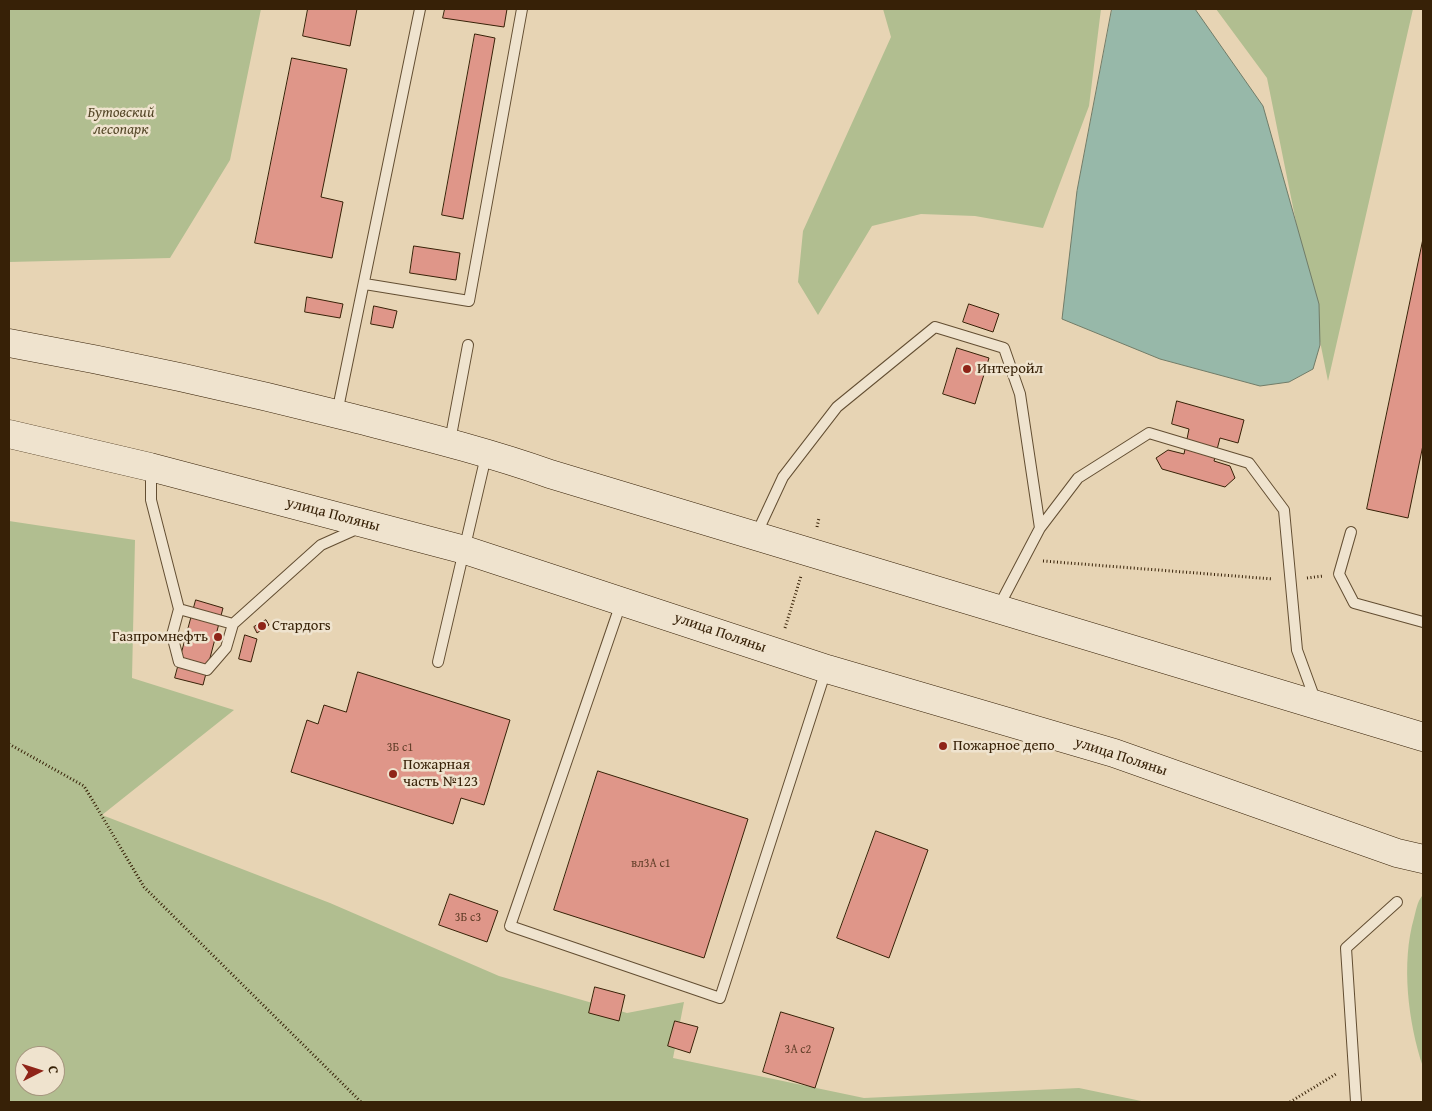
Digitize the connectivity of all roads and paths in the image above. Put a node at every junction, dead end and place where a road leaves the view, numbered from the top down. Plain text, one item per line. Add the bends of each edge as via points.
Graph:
1 (420, 9) edge
2 (522, 9) edge
3 (365, 284) junction
4 (9, 344) edge
5 (468, 345) dead end
6 (337, 414) junction
7 (9, 434) edge
8 (450, 442) junction
9 (487, 452) junction
10 (150, 468) junction
11 (819, 518) dead end
12 (368, 524) junction
13 (1040, 528) junction
14 (1351, 532) dead end
15 (755, 536) junction
16 (465, 550) junction
17 (809, 552) junction
18 (1024, 559) junction
19 (1339, 574) junction
20 (1291, 580) junction
21 (622, 600) junction
22 (179, 609) junction
23 (998, 609) junction
24 (1423, 622) edge
25 (233, 624) junction
26 (777, 652) junction
27 (438, 662) dead end
28 (827, 668) junction
29 (1318, 705) junction
30 (1423, 737) edge
31 (9, 744) edge
32 (1423, 859) edge
33 (1397, 902) dead end
34 (1354, 1064) junction
35 (361, 1102) edge
36 (1290, 1102) edge
37 (1356, 1102) edge

1 - 3 lane
2 - 3 lane via 469,301
3 - 6 lane
4 - 6 main road via 128,364
5 - 8 lane
6 - 8 main road
7 - 10 main road, улица Поляны
8 - 9 main road
9 - 15 main road
9 - 16 lane
10 - 12 main road, улица Поляны
10 - 22 lane via 151,500
11 - 17 path
12 - 16 main road, улица Поляны
12 - 25 lane via 321,545
13 - 15 lane via 1020,394 1004,348 935,327 837,407 784,477
13 - 18 lane
13 - 20 lane via 1078,478 1149,434 1249,463 1284,510
14 - 19 lane
15 - 17 main road
16 - 21 main road, улица Поляны
16 - 27 lane
17 - 23 main road
17 - 26 path
18 - 20 path
18 - 23 lane
19 - 20 path
19 - 24 lane via 1354,603
20 - 29 lane via 1297,650
21 - 26 main road, улица Поляны
21 - 28 lane via 510,926 720,998
22 - 25 lane
22 - 25 lane via 172,635 179,662 207,670 226,648
23 - 29 main road
26 - 28 main road, улица Поляны
28 - 32 main road, улица Поляны via 1114,753 1397,853
29 - 30 main road
31 - 35 path via 84,786 144,887
33 - 34 lane via 1346,948
34 - 36 path
34 - 37 lane

